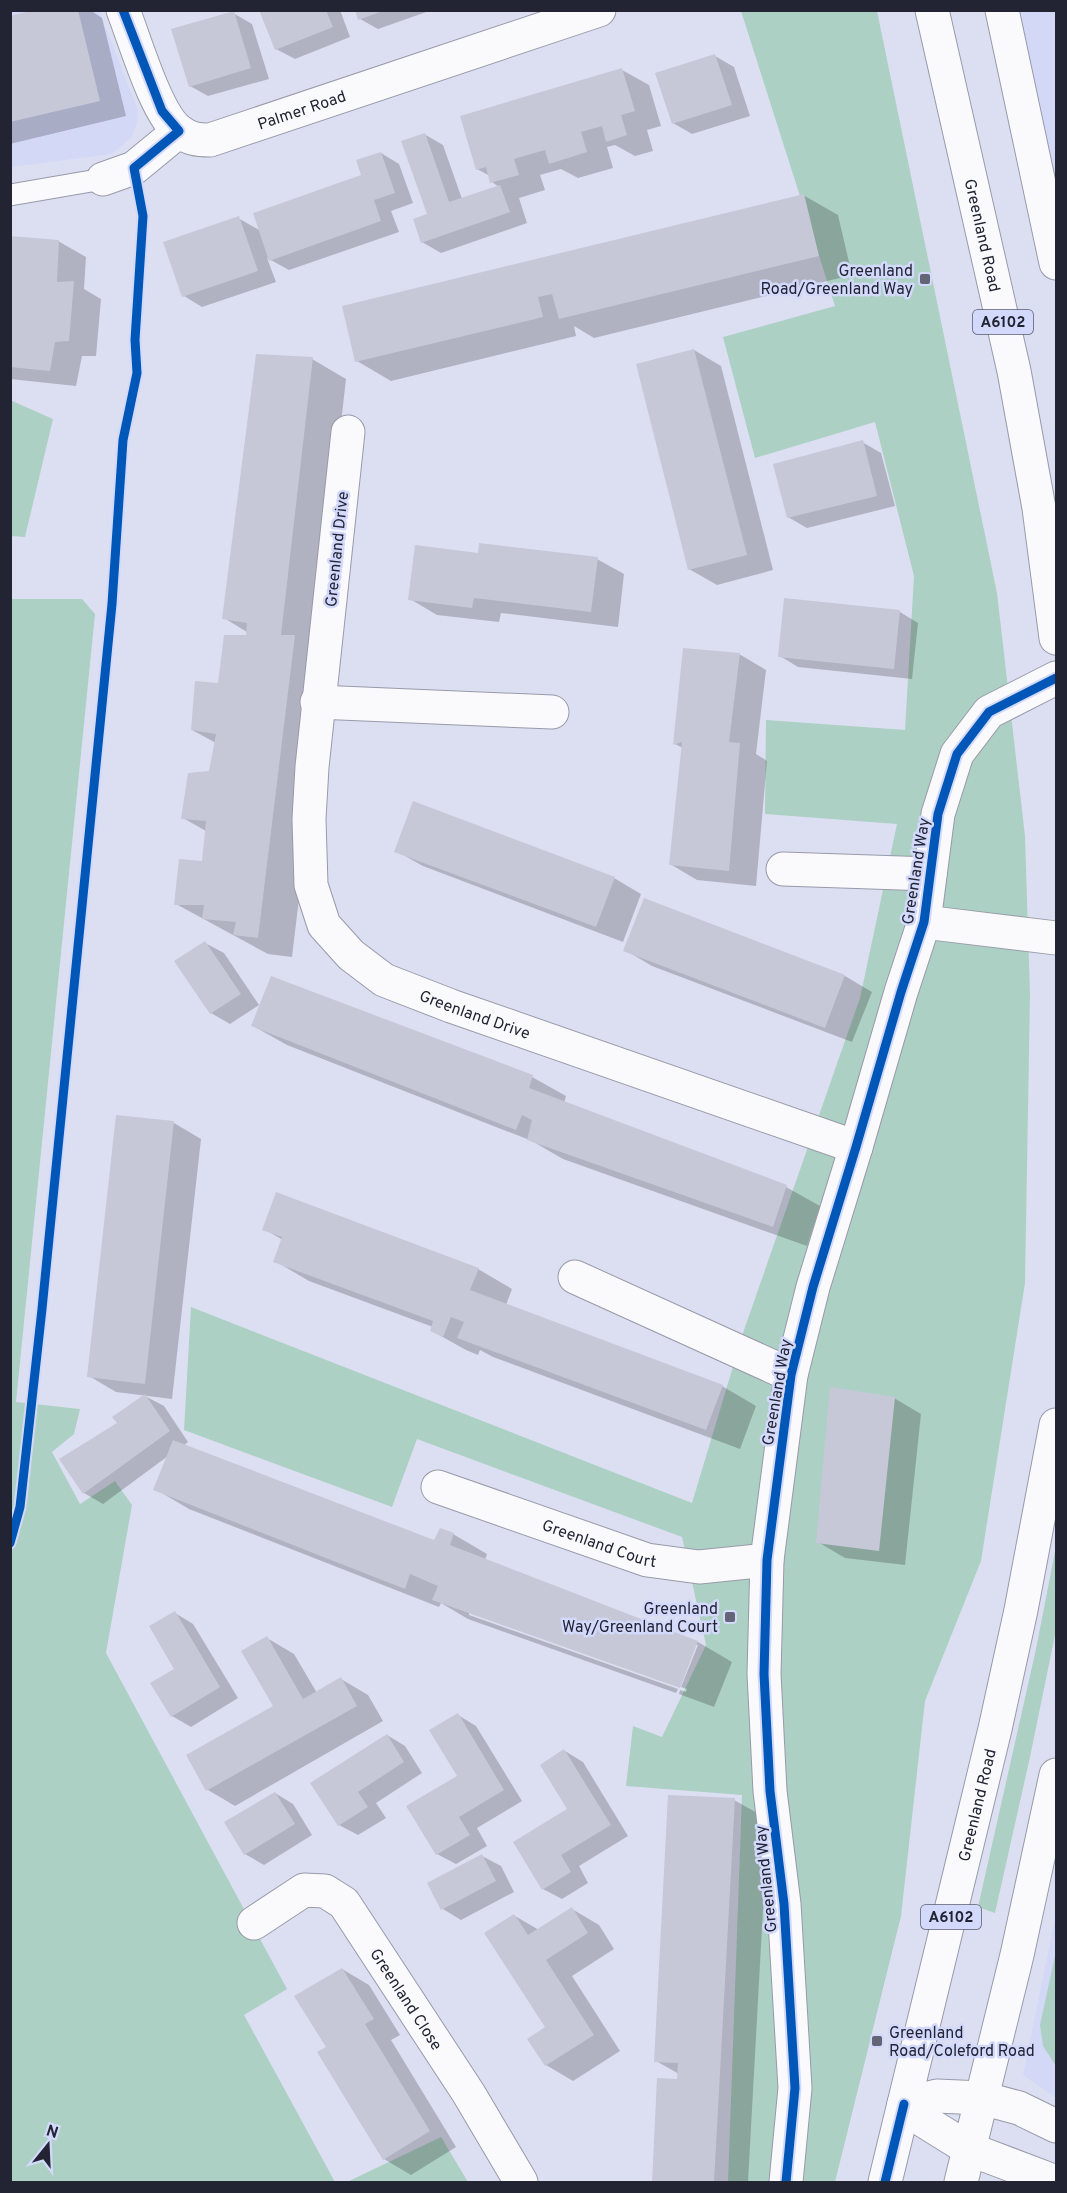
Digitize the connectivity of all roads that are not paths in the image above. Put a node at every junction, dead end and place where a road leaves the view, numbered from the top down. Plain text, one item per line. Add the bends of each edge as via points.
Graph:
1 (123, 10) edge
2 (599, 10) edge
3 (932, 10) edge
4 (1002, 10) edge
5 (179, 131) junction
6 (103, 180) joint
7 (10, 195) edge
8 (1056, 263) edge
9 (348, 432) dead end
10 (1056, 638) edge
11 (1056, 678) edge
12 (317, 702) junction
13 (552, 712) dead end
14 (783, 869) dead end
15 (930, 874) junction
16 (924, 922) junction
17 (1056, 938) edge
18 (856, 1147) junction
19 (575, 1277) dead end
20 (791, 1376) junction
21 (1056, 1425) edge
22 (438, 1487) dead end
23 (767, 1560) junction
24 (1056, 1775) edge
25 (254, 1923) dead end
26 (982, 2098) junction
27 (904, 2104) junction
28 (1056, 2126) edge
29 (969, 2149) junction
30 (521, 2182) edge
31 (786, 2182) edge
32 (885, 2182) edge
33 (961, 2182) edge
34 (1056, 2182) edge

1 - 5 main road via 162,111
2 - 5 main road, Palmer Road via 210,140 194,140
3 - 10 main road, Greenland Road / A6102 via 1014,370 1039,508
4 - 8 main road
5 - 6 main road via 134,168
6 - 7 lane
9 - 12 main road, Greenland Drive
11 - 15 main road, Greenland Way via 989,712 957,754 938,814
12 - 13 main road
12 - 18 main road, Greenland Drive via 309,819 311,885 324,925 351,956 384,980 451,1006
14 - 15 main road, Greenland Way
15 - 16 main road, Greenland Way
16 - 17 main road, Greenland Way
16 - 18 main road, Greenland Way
18 - 20 main road, Greenland Way via 813,1287
19 - 20 main road, Greenland Way
20 - 23 main road, Greenland Way
21 - 27 main road, Greenland Road / A6102 via 995,1729
22 - 23 main road, Greenland Court via 647,1560 699,1568
23 - 31 main road, Greenland Way via 765,1698 795,2088
24 - 26 main road
25 - 30 main road, Greenland Close via 304,1890 325,1891 344,1903 469,2094
26 - 27 main road via 937,2096
26 - 28 main road via 1019,2108
26 - 29 main road
27 - 29 main road
27 - 32 main road, Greenland Road / A6102
29 - 33 main road
29 - 34 main road

